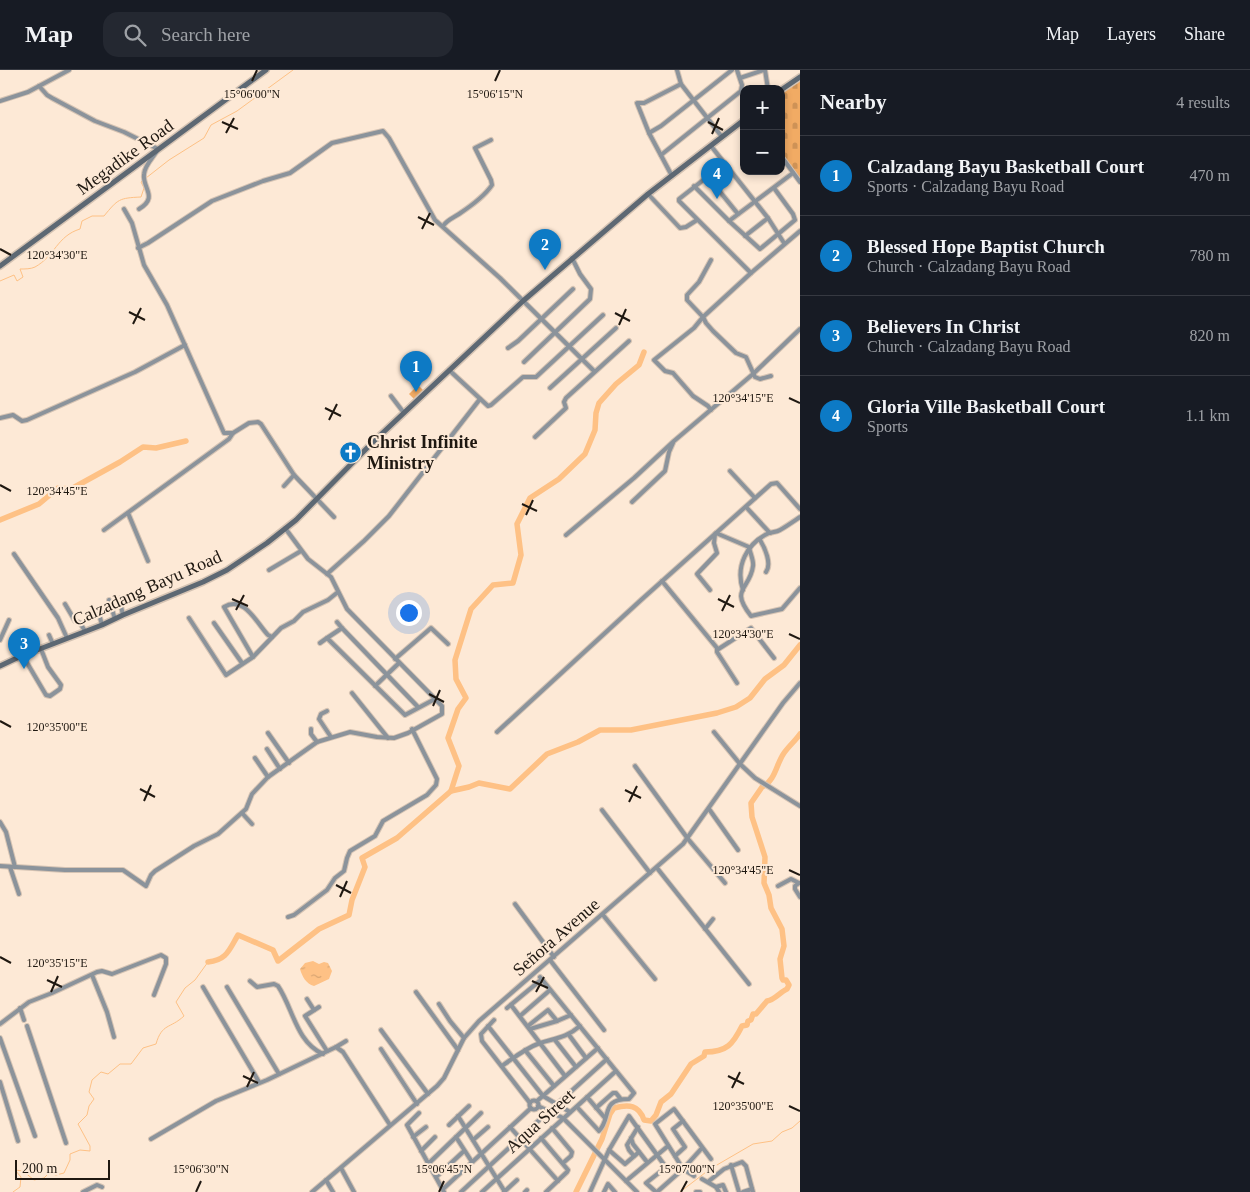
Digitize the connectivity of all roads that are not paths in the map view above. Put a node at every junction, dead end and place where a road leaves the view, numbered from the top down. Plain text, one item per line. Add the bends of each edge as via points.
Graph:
1 (69, 70) edge
2 (266, 70) edge
3 (677, 70) edge
4 (732, 70) edge
5 (737, 70) edge
6 (764, 70) edge
7 (800, 76) edge
8 (740, 78) junction
9 (681, 84) junction
10 (767, 85) edge
11 (39, 86) junction
12 (785, 87) edge
13 (0, 101) edge
14 (693, 101) junction
15 (707, 120) junction
16 (740, 123) edge
17 (649, 133) junction
18 (722, 137) junction
19 (491, 140) dead end
20 (711, 146) junction
21 (158, 149) junction
22 (661, 155) junction
23 (785, 162) edge
24 (725, 163) junction
25 (793, 174) junction
26 (672, 176) junction
27 (708, 176) junction
28 (800, 182) edge
29 (694, 186) junction
30 (774, 188) junction
31 (648, 194) junction
32 (755, 202) junction
33 (124, 209) dead end
34 (139, 209) dead end
35 (738, 214) junction
36 (768, 218) junction
37 (697, 220) junction
38 (729, 221) junction
39 (443, 226) junction
40 (800, 231) edge
41 (777, 234) junction
42 (745, 236) junction
43 (784, 244) junction
44 (138, 248) junction
45 (572, 258) junction
46 (711, 260) dead end
47 (0, 266) edge
48 (751, 273) junction
49 (573, 288) dead end
50 (523, 301) junction
51 (603, 315) dead end
52 (703, 317) junction
53 (541, 319) junction
54 (616, 328) dead end
55 (800, 329) edge
56 (555, 333) junction
57 (629, 341) dead end
58 (184, 345) junction
59 (569, 346) junction
60 (508, 348) dead end
61 (583, 360) junction
62 (524, 362) dead end
63 (449, 370) junction
64 (594, 371) junction
65 (752, 374) junction
66 (771, 376) dead end
67 (550, 388) dead end
68 (391, 396) dead end
69 (480, 399) junction
70 (710, 410) junction
71 (404, 413) junction
72 (0, 418) edge
73 (233, 433) junction
74 (535, 437) dead end
75 (674, 441) junction
76 (730, 471) dead end
77 (294, 475) junction
78 (284, 486) dead end
79 (318, 498) junction
80 (755, 498) junction
81 (632, 502) dead end
82 (746, 507) junction
83 (800, 509) edge
84 (128, 513) junction
85 (334, 517) dead end
86 (800, 517) edge
87 (285, 528) junction
88 (104, 530) dead end
89 (716, 533) junction
90 (770, 533) junction
91 (566, 535) dead end
92 (760, 540) junction
93 (749, 547) junction
94 (301, 550) junction
95 (14, 554) dead end
96 (148, 561) dead end
97 (269, 570) dead end
98 (766, 572) dead end
99 (327, 574) junction
100 (662, 581) junction
101 (800, 588) edge
102 (710, 590) dead end
103 (743, 590) junction
104 (338, 592) junction
105 (121, 598) dead end
106 (109, 600) dead end
107 (65, 604) dead end
108 (98, 610) dead end
109 (123, 615) junction
110 (189, 618) dead end
111 (115, 619) junction
112 (9, 620) dead end
113 (337, 622) dead end
114 (214, 623) dead end
115 (102, 625) junction
116 (342, 628) junction
117 (85, 631) junction
118 (49, 635) dead end
119 (272, 637) junction
120 (67, 638) junction
121 (327, 638) junction
122 (0, 640) edge
123 (320, 643) dead end
124 (53, 644) junction
125 (448, 644) dead end
126 (41, 649) junction
127 (717, 650) junction
128 (23, 656) junction
129 (253, 657) junction
130 (774, 658) dead end
131 (397, 661) junction
132 (242, 663) junction
133 (0, 666) edge
134 (387, 674) junction
135 (737, 683) dead end
136 (800, 683) edge
137 (375, 686) junction
138 (352, 693) dead end
139 (435, 699) junction
140 (418, 707) junction
141 (326, 711) dead end
142 (311, 729) dead end
143 (412, 729) junction
144 (497, 732) dead end
145 (714, 732) dead end
146 (268, 733) dead end
147 (331, 737) junction
148 (388, 738) junction
149 (316, 742) junction
150 (266, 749) dead end
151 (255, 758) dead end
152 (289, 763) junction
153 (740, 764) junction
154 (635, 766) dead end
155 (280, 769) junction
156 (268, 777) junction
157 (800, 806) edge
158 (709, 809) junction
159 (602, 810) dead end
160 (242, 813) junction
161 (0, 822) edge
162 (252, 824) dead end
163 (688, 838) junction
164 (738, 850) dead end
165 (0, 866) edge
166 (13, 867) junction
167 (657, 868) junction
168 (650, 874) junction
169 (725, 883) dead end
170 (800, 883) edge
171 (778, 886) dead end
172 (19, 894) dead end
173 (800, 897) edge
174 (515, 904) dead end
175 (603, 915) junction
176 (288, 917) dead end
177 (713, 919) dead end
178 (705, 929) junction
179 (552, 958) junction
180 (92, 975) junction
181 (654, 979) dead end
182 (250, 981) dead end
183 (750, 984) dead end
184 (203, 986) dead end
185 (227, 987) dead end
186 (550, 990) junction
187 (416, 992) dead end
188 (154, 995) dead end
189 (306, 999) dead end
190 (439, 1004) dead end
191 (319, 1007) dead end
192 (20, 1008) junction
193 (314, 1010) junction
194 (571, 1015) junction
195 (520, 1016) junction
196 (24, 1020) dead end
197 (494, 1020) dead end
198 (557, 1021) junction
199 (0, 1024) edge
200 (27, 1026) dead end
201 (488, 1026) junction
202 (580, 1026) junction
203 (529, 1027) junction
204 (381, 1030) dead end
205 (604, 1030) dead end
206 (569, 1035) junction
207 (114, 1037) dead end
208 (0, 1038) edge
209 (464, 1038) junction
210 (555, 1040) junction
211 (346, 1041) dead end
212 (539, 1043) junction
213 (336, 1046) junction
214 (598, 1048) junction
215 (381, 1049) dead end
216 (458, 1050) junction
217 (525, 1050) junction
218 (327, 1051) junction
219 (323, 1054) junction
220 (513, 1058) junction
221 (586, 1058) junction
222 (607, 1059) junction
223 (502, 1066) junction
224 (576, 1067) junction
225 (616, 1071) junction
226 (279, 1074) junction
227 (566, 1076) junction
228 (0, 1082) edge
229 (259, 1082) junction
230 (554, 1086) junction
231 (428, 1094) junction
232 (543, 1096) junction
233 (587, 1097) junction
234 (620, 1098) junction
235 (537, 1101) junction
236 (530, 1103) junction
237 (417, 1104) junction
238 (557, 1104) junction
239 (469, 1106) dead end
240 (538, 1106) junction
241 (577, 1106) junction
242 (531, 1108) junction
243 (596, 1108) junction
244 (548, 1112) junction
245 (570, 1112) junction
246 (419, 1113) dead end
247 (482, 1113) dead end
248 (458, 1116) junction
249 (563, 1118) junction
250 (605, 1118) junction
251 (683, 1121) junction
252 (390, 1125) junction
253 (449, 1125) dead end
254 (426, 1127) dead end
255 (488, 1127) dead end
256 (510, 1127) junction
257 (638, 1127) junction
258 (466, 1128) junction
259 (552, 1128) junction
260 (35, 1136) dead end
261 (413, 1137) junction
262 (436, 1137) dead end
263 (456, 1137) junction
264 (520, 1137) junction
265 (541, 1138) junction
266 (631, 1138) junction
267 (151, 1139) dead end
268 (473, 1140) junction
269 (18, 1141) dead end
270 (66, 1143) dead end
271 (668, 1146) junction
272 (530, 1148) junction
273 (702, 1148) junction
274 (609, 1150) junction
275 (421, 1151) junction
276 (464, 1151) junction
277 (639, 1152) junction
278 (482, 1153) junction
279 (657, 1154) junction
280 (634, 1156) junction
281 (675, 1156) junction
282 (604, 1159) junction
283 (711, 1159) dead end
284 (472, 1162) junction
285 (647, 1162) junction
286 (564, 1163) junction
287 (428, 1164) junction
288 (489, 1165) junction
289 (731, 1165) junction
290 (341, 1168) junction
291 (683, 1169) junction
292 (694, 1176) dead end
293 (436, 1177) junction
294 (497, 1178) junction
295 (702, 1179) dead end
296 (326, 1180) junction
297 (518, 1180) dead end
298 (558, 1181) junction
299 (626, 1181) junction
300 (709, 1182) junction
301 (102, 1187) dead end
302 (716, 1187) junction
303 (443, 1190) edge
304 (591, 1191) edge
305 (635, 1191) edge
306 (753, 1191) edge
307 (83, 1192) edge
308 (312, 1192) edge
309 (333, 1192) edge
310 (354, 1192) edge
311 (461, 1192) edge
312 (482, 1192) edge
313 (504, 1192) edge
314 (546, 1192) edge
315 (604, 1192) edge
316 (615, 1192) edge
317 (656, 1192) edge
318 (719, 1192) edge
319 (726, 1192) edge
320 (741, 1192) edge

1 - 11 street
2 - 21 street, Megadike Road
3 - 9 street
4 - 14 street
5 - 8 street
6 - 8 street
6 - 10 street
7 - 12 street
8 - 15 street via 741,90
9 - 14 street
9 - 17 street via 644,103 637,103
11 - 13 street
11 - 21 street via 47,95 95,121
14 - 15 street
14 - 17 street
15 - 18 street
15 - 22 street
16 - 18 street, Calzadang Bayu Road
17 - 22 street
18 - 20 street, Calzadang Bayu Road
19 - 39 street via 474,148 492,185
20 - 24 street
20 - 26 street, Calzadang Bayu Road
21 - 34 street via 145,169 149,196
21 - 47 street, Megadike Road
22 - 26 street
23 - 25 street
24 - 27 street
24 - 32 street
25 - 28 street
25 - 30 street
26 - 31 street, Calzadang Bayu Road
27 - 29 street
27 - 35 street
29 - 37 street via 678,200
29 - 38 street
30 - 32 street
30 - 41 street via 795,218
31 - 37 street via 681,229
31 - 45 street, Calzadang Bayu Road
32 - 35 street
32 - 36 street
33 - 44 street via 132,223
35 - 38 street
36 - 41 street
36 - 42 street
37 - 48 street
38 - 42 street
39 - 44 street via 429,211 383,131 332,143 290,173 212,201
39 - 50 street
40 - 43 street
41 - 42 street via 760,249
41 - 43 street
43 - 48 street
44 - 58 street
45 - 50 street, Calzadang Bayu Road
45 - 56 street via 591,289 590,299
46 - 52 street via 686,297
48 - 52 street
49 - 53 street
50 - 53 street
50 - 63 street, Calzadang Bayu Road
51 - 59 street
52 - 65 street via 736,353 746,357
52 - 70 street via 654,360 665,371 674,373
53 - 56 street
53 - 60 street
54 - 61 street
55 - 65 street
56 - 59 street
56 - 62 street
57 - 64 street
58 - 72 street via 135,372 27,420 22,421 13,415
58 - 73 street via 224,433
59 - 61 street
59 - 69 street via 536,377 523,377 491,405
61 - 64 street
61 - 67 street
63 - 69 street
63 - 71 street, Calzadang Bayu Road
64 - 74 street via 565,399 566,408
65 - 66 street via 759,379
65 - 70 street
68 - 71 street
69 - 99 street via 389,516
70 - 75 street
71 - 79 street, Calzadang Bayu Road
73 - 77 street via 249,423 258,422
73 - 84 street
75 - 81 street via 665,471
75 - 91 street
76 - 80 street
77 - 78 street
77 - 79 street
79 - 85 street
79 - 87 street, Calzadang Bayu Road
80 - 82 street
80 - 83 street via 774,482
82 - 89 street
82 - 90 street
84 - 88 street
84 - 96 street
86 - 90 street
87 - 94 street
87 - 109 street, Calzadang Bayu Road via 227,570
89 - 93 street
89 - 100 street
89 - 102 street via 716,555 697,574
90 - 92 street
92 - 93 street
92 - 98 street via 769,564
93 - 103 street via 741,567
93 - 103 street via 754,565
94 - 97 street
94 - 99 street
95 - 120 street via 58,618
99 - 104 street
100 - 127 street
100 - 144 street
101 - 103 street via 782,609 751,616 741,601
104 - 119 street via 304,612
104 - 131 street via 347,609
105 - 109 street
106 - 111 street
107 - 117 street
108 - 115 street
109 - 111 street, Calzadang Bayu Road
110 - 132 street via 225,674
111 - 115 street, Calzadang Bayu Road
112 - 122 street
113 - 116 street
114 - 132 street
115 - 117 street, Calzadang Bayu Road
116 - 121 street
116 - 134 street
117 - 120 street, Calzadang Bayu Road
118 - 124 street
119 - 129 street
119 - 129 street via 243,605 234,603 224,607
120 - 124 street, Calzadang Bayu Road
121 - 123 street
121 - 137 street
124 - 126 street, Calzadang Bayu Road
125 - 131 street via 431,628
126 - 128 street, Calzadang Bayu Road
126 - 128 street via 48,667 61,685 50,696 46,695
127 - 130 street via 750,628
127 - 135 street
128 - 133 street, Calzadang Bayu Road
129 - 132 street
131 - 134 street
131 - 139 street
134 - 137 street
134 - 140 street
136 - 153 street, Señora Avenue
137 - 140 street via 404,715
138 - 148 street
139 - 140 street
139 - 143 street via 442,706 442,714
141 - 147 street via 318,718
142 - 149 street
143 - 148 street
143 - 176 street via 438,782 427,795 383,821 375,836 350,851 344,871 324,893
145 - 153 street
146 - 152 street
147 - 148 street via 350,732
147 - 149 street
149 - 152 street
150 - 155 street
151 - 156 street
152 - 155 street
153 - 157 street
153 - 158 street, Señora Avenue
154 - 163 street
155 - 156 street
156 - 160 street via 252,794
158 - 163 street, Señora Avenue
158 - 164 street
159 - 168 street
160 - 162 street
160 - 166 street via 213,838 155,871 146,886 123,870
161 - 166 street via 6,832
163 - 167 street, Señora Avenue
163 - 169 street
165 - 166 street
166 - 172 street
167 - 168 street, Señora Avenue
167 - 178 street
168 - 175 street, Señora Avenue
170 - 171 street via 791,879
170 - 173 street via 795,889
174 - 179 street
175 - 179 street, Señora Avenue
175 - 181 street
177 - 178 street
178 - 183 street
179 - 205 street
179 - 209 street, Señora Avenue
180 - 188 street via 102,971 112,974 161,955 166,958 166,964
180 - 192 street
180 - 207 street
182 - 219 street via 257,987 278,986 306,1039
184 - 229 street
185 - 226 street
186 - 194 street
186 - 195 street
186 - 195 street via 541,978 509,1007
187 - 216 street
189 - 193 street
190 - 209 street
191 - 193 street
192 - 196 street
192 - 199 street
193 - 218 street via 305,1016
194 - 198 street
194 - 202 street
195 - 203 street
197 - 201 street
198 - 203 street
198 - 203 street via 548,1010
200 - 270 street
201 - 220 street
201 - 223 street via 481,1034 482,1041
202 - 206 street
202 - 214 street
203 - 212 street
204 - 231 street
206 - 210 street
206 - 221 street
208 - 260 street
209 - 216 street, Señora Avenue
210 - 212 street
210 - 224 street
211 - 213 street
212 - 217 street
212 - 227 street
213 - 218 street
213 - 252 street
214 - 221 street
214 - 222 street
215 - 237 street
216 - 231 street, Señora Avenue via 444,1078
217 - 220 street
217 - 230 street
218 - 219 street
219 - 226 street
220 - 223 street
220 - 232 street
221 - 224 street
222 - 225 street
222 - 238 street
223 - 236 street
224 - 227 street
225 - 233 street, Aqua Street
225 - 234 street via 634,1093 629,1099
226 - 229 street
227 - 230 street
228 - 269 street
229 - 267 street via 216,1101
230 - 232 street
231 - 237 street, Señora Avenue
232 - 235 street
232 - 238 street
233 - 241 street, Aqua Street
233 - 243 street
234 - 243 street via 613,1093
234 - 250 street via 614,1101
235 - 236 street
235 - 240 street
236 - 242 street
237 - 252 street, Señora Avenue
238 - 245 street
239 - 248 street
240 - 242 street
240 - 244 street
241 - 245 street, Aqua Street
241 - 250 street via 598,1131
242 - 256 street
243 - 250 street
244 - 249 street
244 - 264 street
245 - 249 street, Aqua Street
246 - 261 street via 407,1125
247 - 258 street
248 - 253 street
248 - 258 street
249 - 259 street, Aqua Street
249 - 282 street
251 - 271 street via 674,1109 655,1124
251 - 273 street
251 - 281 street via 673,1129 684,1147
252 - 290 street, Señora Avenue
254 - 261 street
255 - 268 street
256 - 264 street
256 - 278 street
257 - 266 street
257 - 274 street via 629,1116
257 - 279 street
258 - 263 street
258 - 268 street
259 - 265 street, Aqua Street
259 - 286 street via 572,1152
261 - 275 street
262 - 275 street
263 - 276 street
263 - 287 street
264 - 272 street
264 - 288 street
265 - 272 street, Aqua Street
265 - 286 street
266 - 277 street
266 - 280 street via 627,1144
268 - 278 street
271 - 279 street
271 - 281 street
272 - 294 street, Aqua Street
272 - 298 street
273 - 283 street
273 - 291 street
274 - 280 street via 625,1164
274 - 282 street
275 - 287 street
276 - 284 street
276 - 293 street
277 - 280 street
277 - 285 street
278 - 284 street
278 - 288 street
279 - 285 street
279 - 317 street via 665,1167 646,1183
281 - 291 street
282 - 299 street
282 - 304 street
284 - 303 street
285 - 299 street
286 - 298 street via 568,1170
287 - 293 street
288 - 294 street
288 - 311 street
289 - 300 street
289 - 306 street via 742,1162 746,1166
289 - 320 street
290 - 296 street, Señora Avenue
290 - 310 street
291 - 292 street
291 - 317 street
293 - 303 street
294 - 312 street, Aqua Street
294 - 313 street
295 - 300 street
296 - 308 street, Señora Avenue
296 - 309 street
297 - 313 street
298 - 314 street
299 - 305 street
300 - 302 street
301 - 307 street via 97,1185
302 - 318 street
302 - 319 street via 723,1185
306 - 320 street
315 - 316 street via 608,1184

